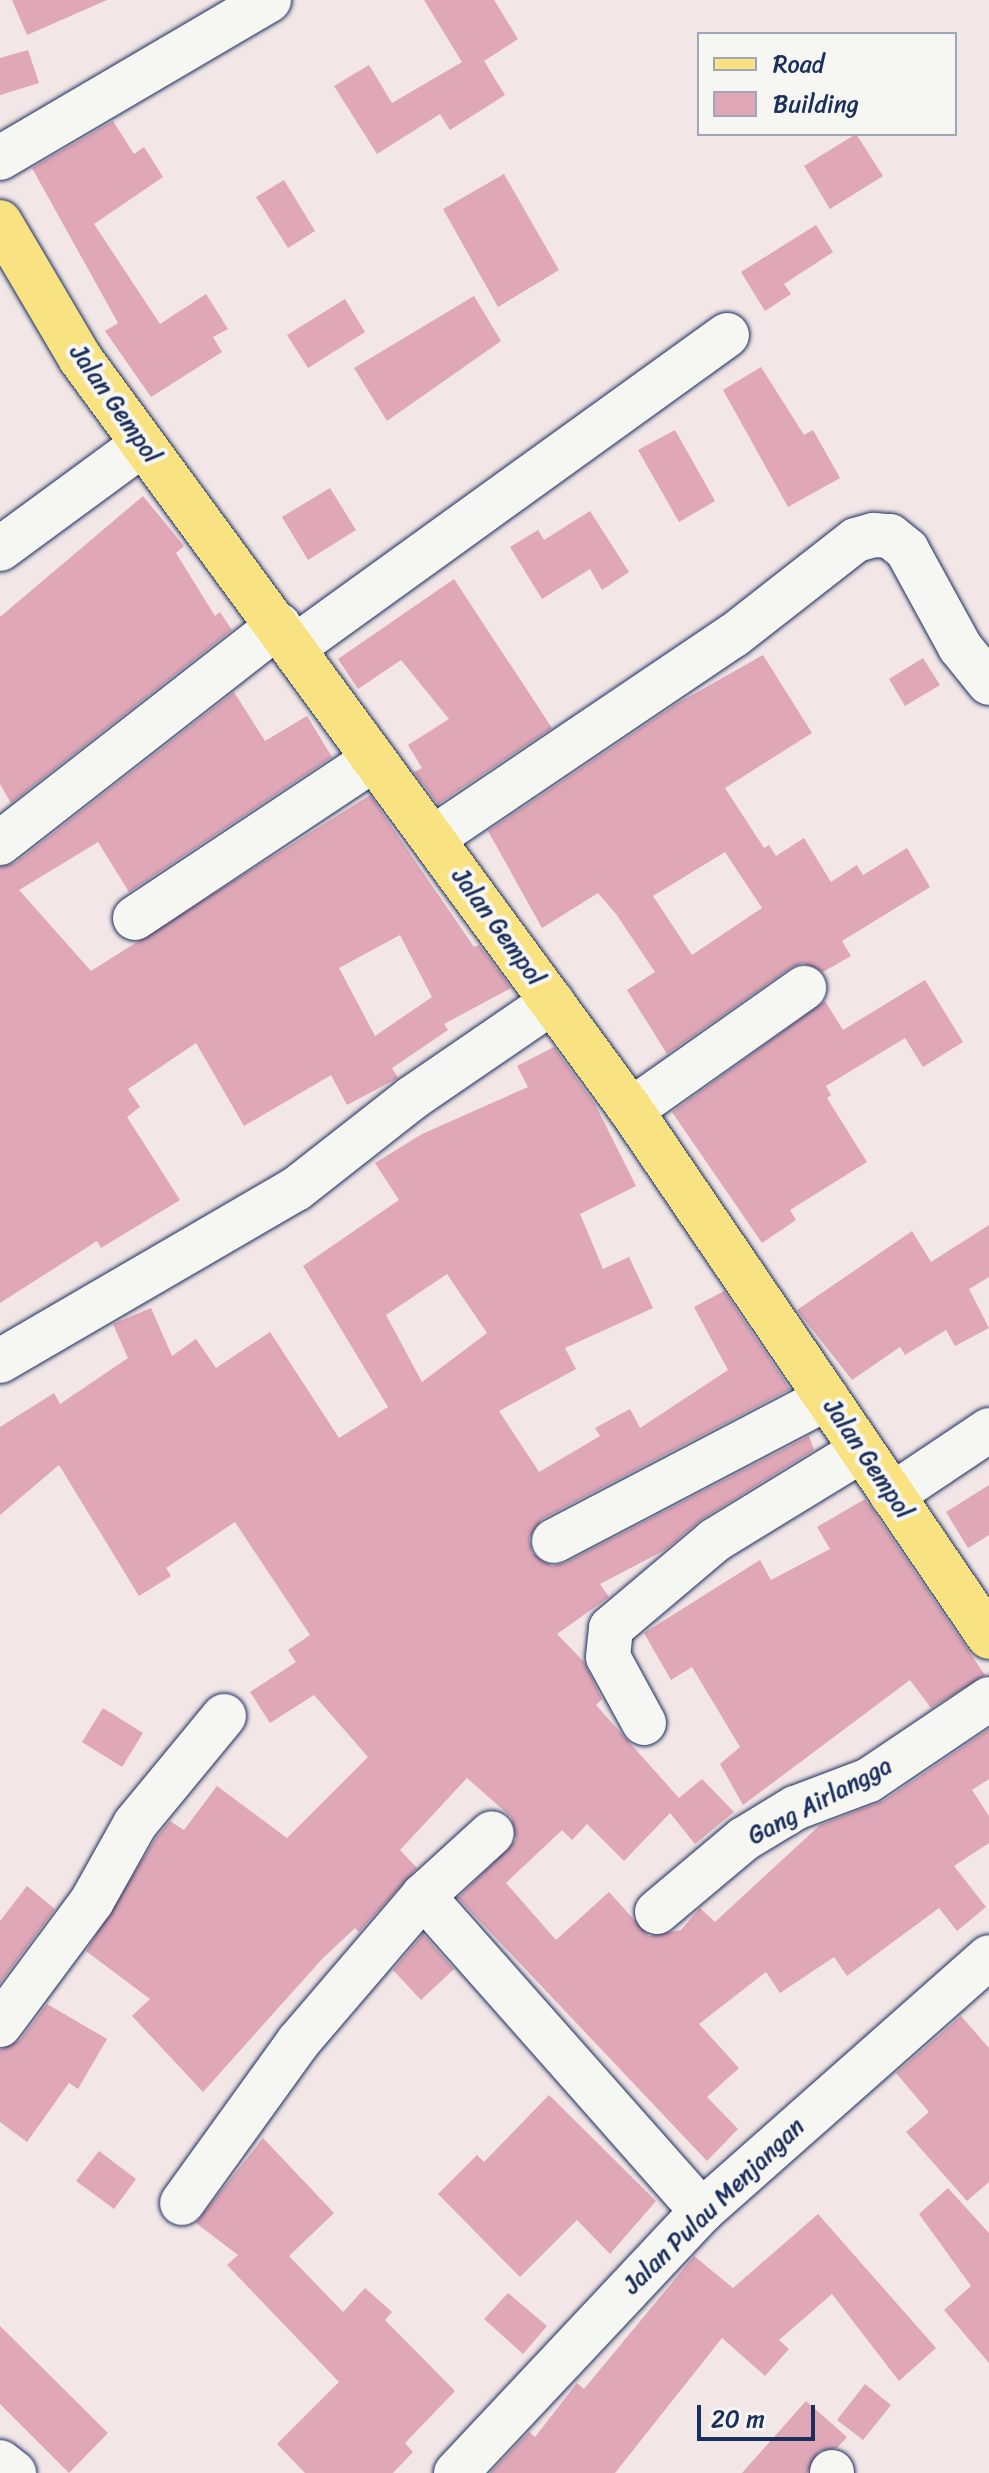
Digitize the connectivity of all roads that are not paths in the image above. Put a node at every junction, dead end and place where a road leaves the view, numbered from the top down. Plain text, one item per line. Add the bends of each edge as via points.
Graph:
1 (269, 0) edge
2 (0, 158) edge
3 (0, 222) edge
4 (727, 335) dead end
5 (143, 444) junction
6 (0, 549) edge
7 (286, 636) junction
8 (989, 683) edge
9 (374, 759) junction
10 (433, 838) junction
11 (0, 843) edge
12 (135, 918) dead end
13 (804, 988) dead end
14 (552, 1002) junction
15 (631, 1110) junction
16 (0, 1361) edge
17 (827, 1398) junction
18 (989, 1430) edge
19 (862, 1450) junction
20 (892, 1495) junction
21 (554, 1541) dead end
22 (989, 1637) edge
23 (989, 1699) edge
24 (224, 1716) dead end
25 (644, 1723) dead end
26 (492, 1833) dead end
27 (423, 1896) junction
28 (657, 1912) dead end
29 (989, 1957) edge
30 (0, 2025) edge
31 (182, 2203) dead end
32 (702, 2211) junction
33 (0, 2462) edge
34 (14, 2473) edge
35 (456, 2473) edge

1 - 2 street
3 - 5 main road, Jalan Gempol via 80,358
4 - 7 street
5 - 6 street
5 - 7 main road, Jalan Gempol
7 - 9 main road, Jalan Gempol
7 - 11 street
8 - 10 street via 960,647 907,550 890,536 856,540 733,636
9 - 10 main road, Jalan Gempol
9 - 12 street
10 - 14 main road, Jalan Gempol
13 - 15 street
14 - 15 main road, Jalan Gempol
14 - 16 street via 412,1098 296,1189
15 - 17 main road, Jalan Gempol
17 - 19 main road, Jalan Gempol
17 - 21 street
18 - 20 street
19 - 20 main road, Jalan Gempol
19 - 25 street via 715,1540 611,1628 608,1657
20 - 22 main road, Jalan Gempol
23 - 28 street, Gang Airlangga via 869,1780 795,1808 744,1839
24 - 30 street via 135,1824 92,1901
26 - 27 street
27 - 31 street via 298,2042
27 - 32 street
29 - 32 street, Jalan Pulau Menjangan
32 - 35 street, Jalan Pulau Menjangan
33 - 34 street

